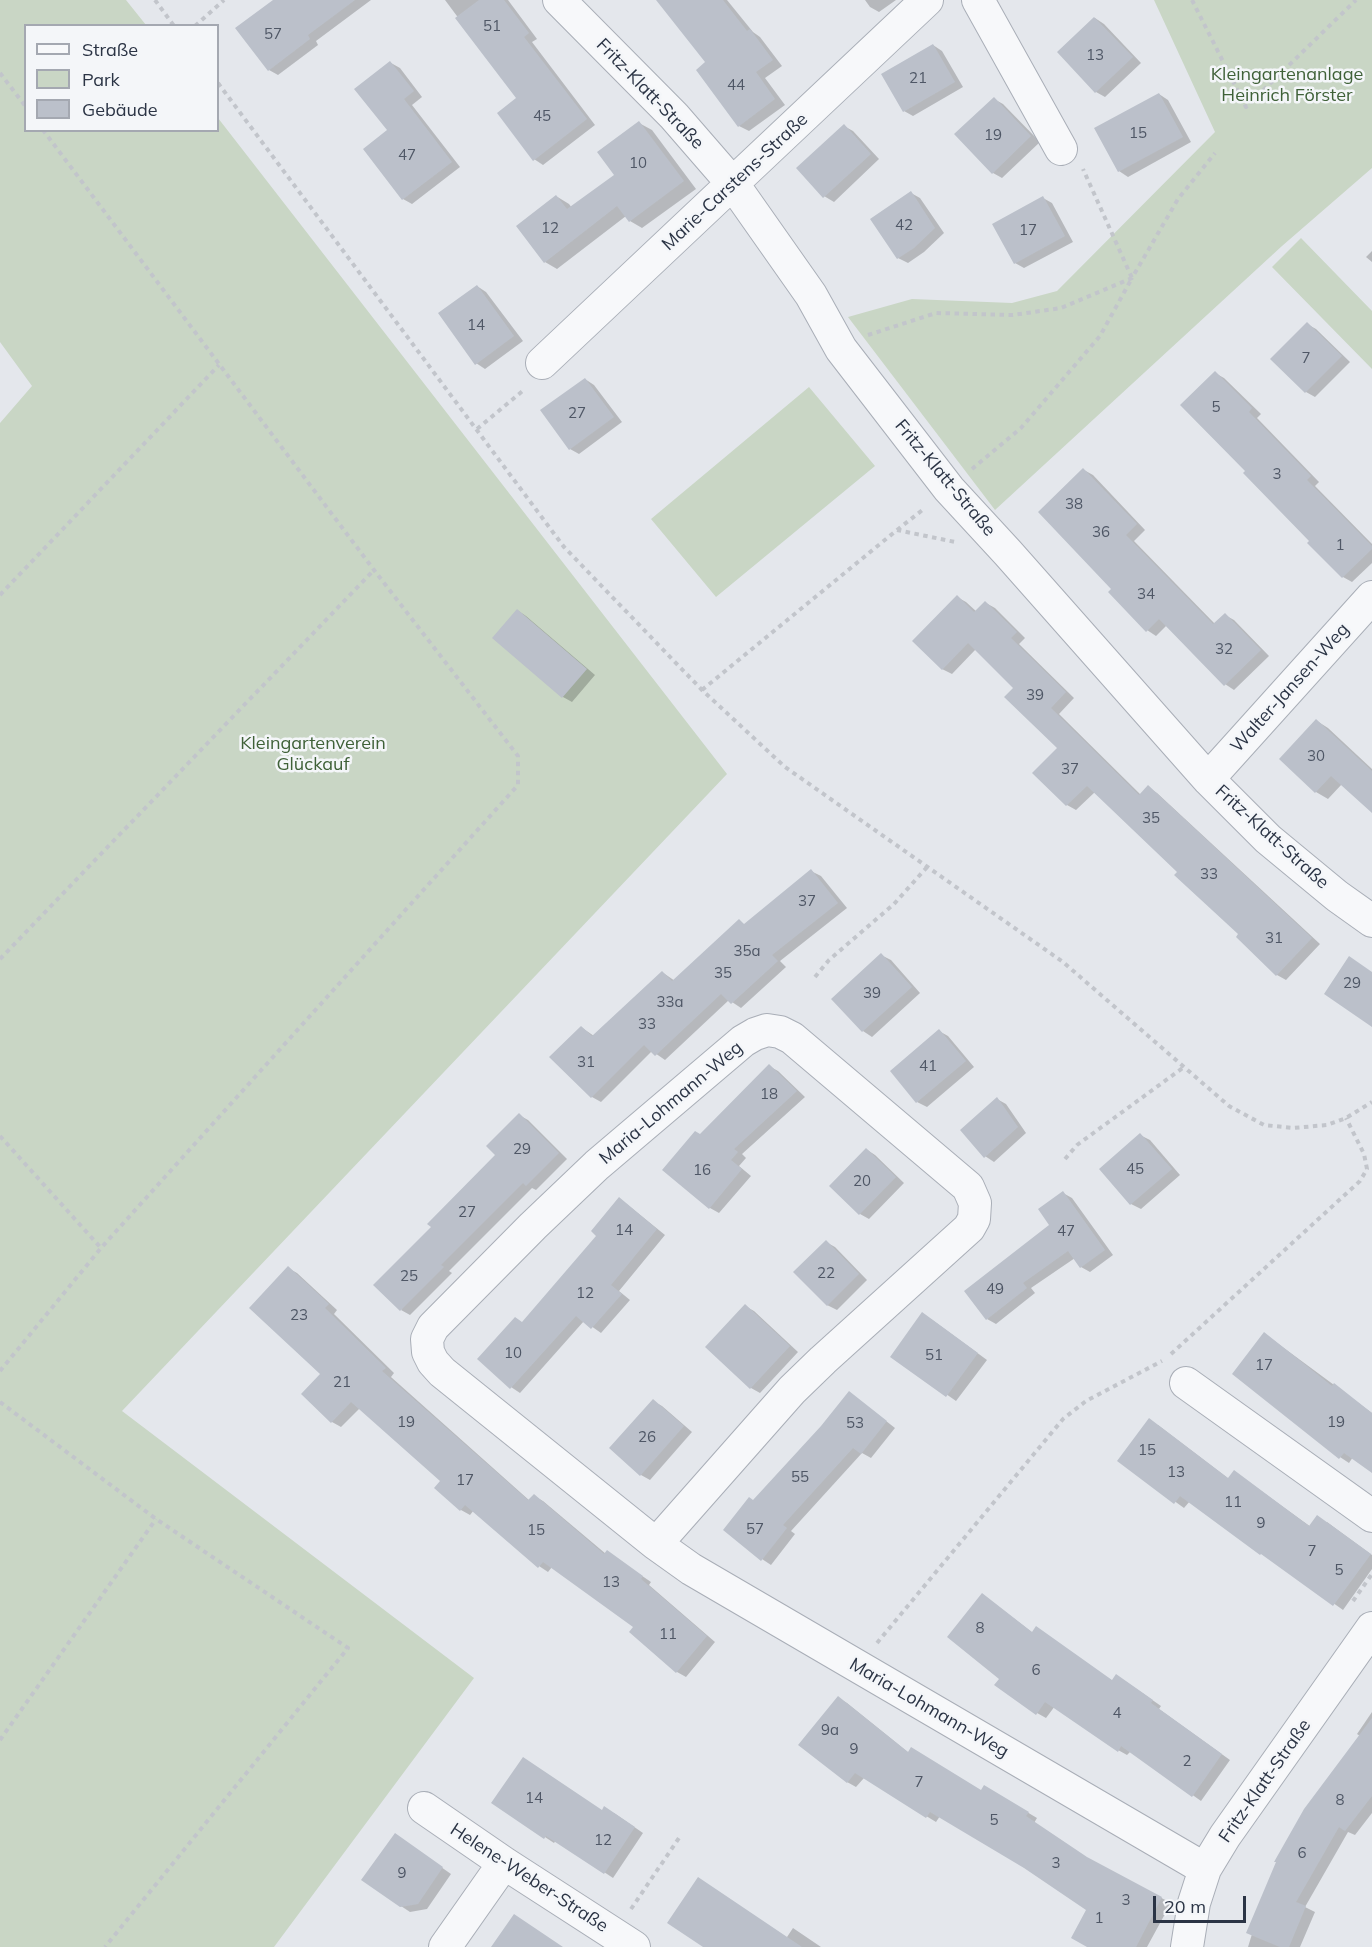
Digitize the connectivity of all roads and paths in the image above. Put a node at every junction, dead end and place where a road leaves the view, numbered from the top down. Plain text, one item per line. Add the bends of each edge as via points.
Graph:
1 (155, 0) edge
2 (224, 0) edge
3 (559, 0) edge
4 (927, 0) edge
5 (978, 0) edge
6 (1192, 0) edge
7 (1356, 0) edge
8 (173, 24) edge
9 (197, 24) edge
10 (0, 73) edge
11 (219, 84) edge
12 (24, 104) edge
13 (45, 132) edge
14 (1061, 148) joint
15 (1215, 153) dead end
16 (733, 184) junction
17 (1132, 278) junction
18 (841, 349) junction
19 (542, 363) joint
20 (219, 364) junction
21 (477, 429) junction
22 (948, 489) junction
23 (897, 530) junction
24 (1008, 553) junction
25 (374, 570) junction
26 (0, 594) edge
27 (1372, 597) edge
28 (702, 690) junction
29 (1208, 779) junction
30 (928, 866) junction
31 (1372, 921) edge
32 (0, 959) edge
33 (815, 977) dead end
34 (1184, 1067) junction
35 (1372, 1102) edge
36 (1346, 1118) junction
37 (0, 1136) edge
38 (1065, 1159) dead end
39 (101, 1248) junction
40 (0, 1371) edge
41 (1186, 1383) dead end
42 (0, 1402) edge
43 (1372, 1516) edge
44 (156, 1519) junction
45 (656, 1544) junction
46 (1372, 1628) edge
47 (858, 1666) junction
48 (0, 1740) edge
49 (424, 1808) dead end
50 (681, 1835) dead end
51 (504, 1863) junction
52 (1205, 1869) junction
53 (624, 1940) edge
54 (105, 1947) edge
55 (445, 1947) edge
56 (1187, 1947) edge

1 - 8 path
2 - 9 path
3 - 16 street, Fritz-Klatt-Straße via 674,116
4 - 16 street, Marie-Carstens-Straße
5 - 14 street
6 - 7 path via 1246,107
10 - 12 path
11 - 21 path
13 - 20 path
14 - 17 path via 1079,161
15 - 17 path via 1178,199
16 - 18 street, Fritz-Klatt-Straße via 811,296
16 - 19 street, Marie-Carstens-Straße
17 - 18 path via 1061,308 1013,315 936,313 874,332
17 - 22 path via 1100,336 1028,420
18 - 22 street, Fritz-Klatt-Straße
19 - 21 path via 535,382
20 - 25 path
20 - 26 path
21 - 28 path via 564,547
22 - 23 path
22 - 24 street, Fritz-Klatt-Straße
23 - 24 path
23 - 28 path
24 - 29 street, Fritz-Klatt-Straße
25 - 32 path
25 - 39 path via 518,756 518,785
27 - 29 street, Walter-Jansen-Weg
28 - 30 path via 785,767
29 - 31 street, Fritz-Klatt-Straße via 1268,839
30 - 33 path via 894,904
30 - 34 path via 1063,962
34 - 36 path via 1229,1106 1264,1125 1293,1128 1326,1125
34 - 38 path via 1077,1145
35 - 36 path
36 - 47 path via 1364,1154 1366,1168 1360,1181 1166,1359 1086,1401 1063,1419
37 - 39 path
39 - 40 path
41 - 43 street
42 - 44 path
44 - 48 path
44 - 54 path via 348,1648
45 - 45 street, Maria-Lohmann-Weg via 442,1372 428,1352 427,1339 433,1327 597,1165 742,1041 767,1030 780,1032 792,1038 968,1187 975,1203 974,1220 792,1390
45 - 47 street, Maria-Lohmann-Weg via 691,1569
46 - 52 street, Fritz-Klatt-Straße
47 - 52 street, Maria-Lohmann-Weg
49 - 51 street, Helene-Weber-Straße
50 - 53 path
51 - 53 street, Helene-Weber-Straße
51 - 55 street
52 - 56 street, Fritz-Klatt-Straße via 1194,1903

